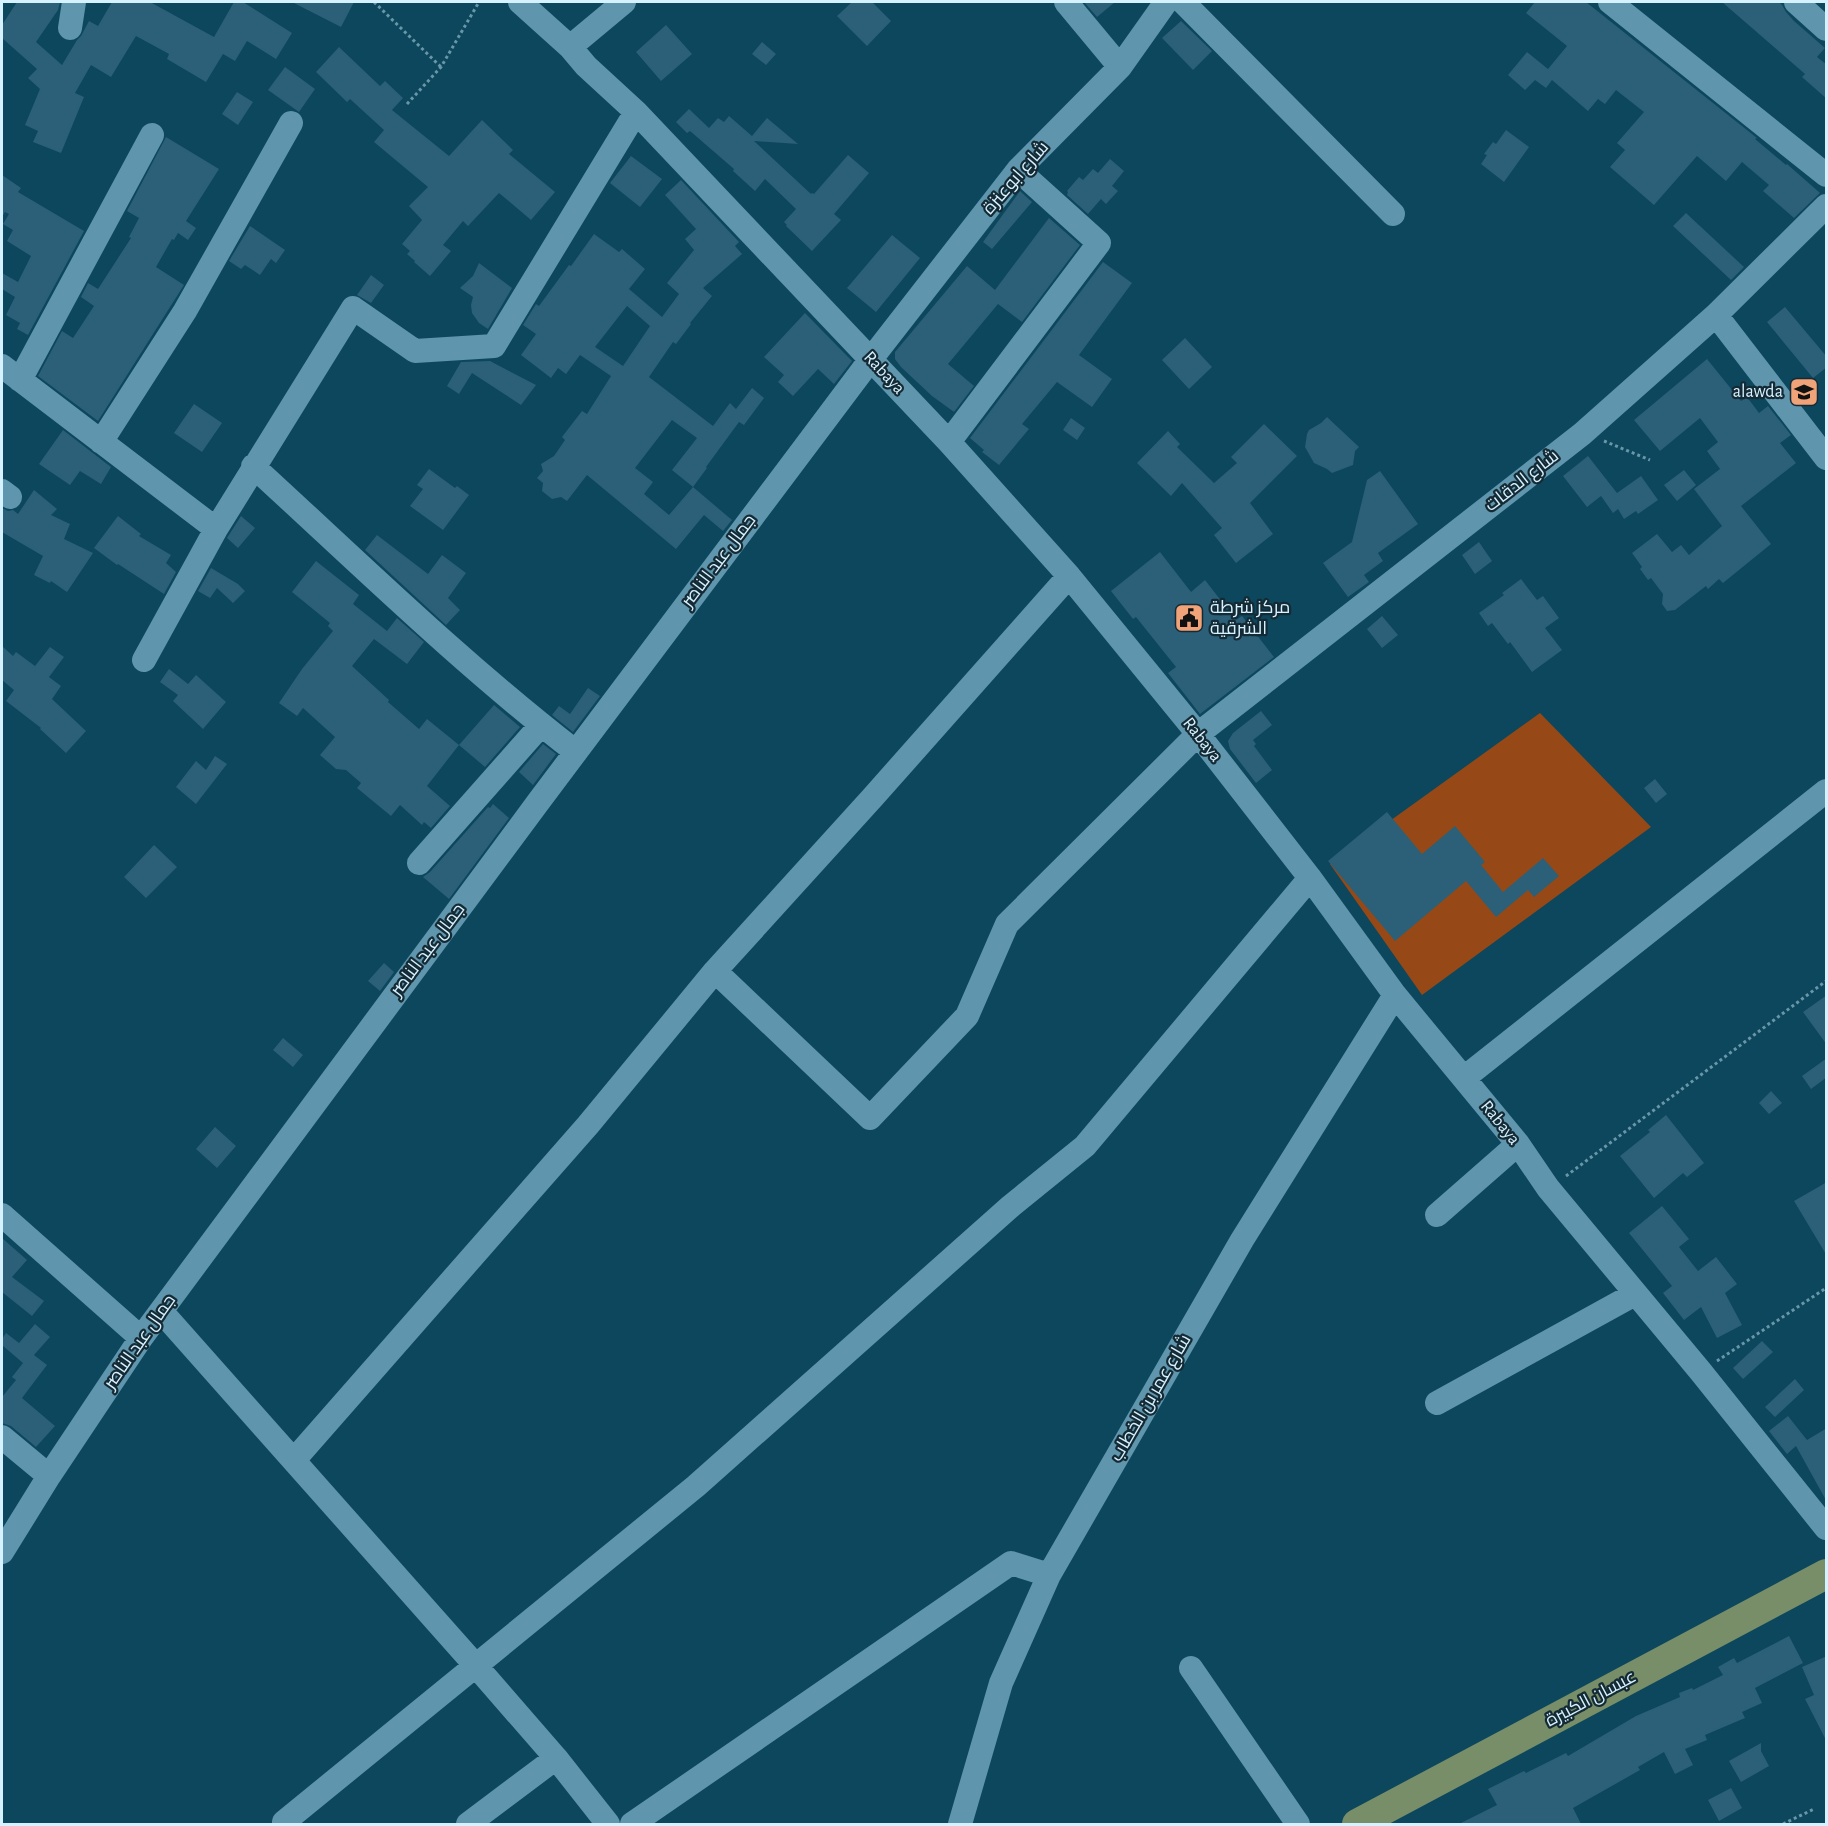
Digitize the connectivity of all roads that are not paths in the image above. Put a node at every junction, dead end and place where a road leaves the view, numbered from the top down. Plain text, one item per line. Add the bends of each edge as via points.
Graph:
1 (74, 2) edge
2 (520, 2) edge
3 (624, 2) edge
4 (1066, 2) edge
5 (1183, 2) edge
6 (1610, 2) edge
7 (1796, 2) edge
8 (1155, 6) edge
9 (70, 28) dead end
10 (1827, 29) edge
11 (570, 46) junction
12 (1120, 67) junction
13 (636, 112) junction
14 (291, 123) dead end
15 (152, 135) dead end
16 (1018, 170) junction
17 (1827, 175) edge
18 (1827, 206) edge
19 (1393, 214) dead end
20 (1716, 315) junction
21 (871, 359) junction
22 (11, 373) edge
23 (101, 442) junction
24 (949, 442) junction
25 (1827, 458) edge
26 (253, 466) junction
27 (216, 529) junction
28 (1069, 576) junction
29 (144, 660) dead end
30 (541, 725) junction
31 (1198, 734) junction
32 (576, 752) junction
33 (1827, 791) edge
34 (419, 863) dead end
35 (1310, 878) junction
36 (715, 971) junction
37 (1395, 995) junction
38 (1464, 1078) junction
39 (1518, 1144) junction
40 (2, 1215) edge
41 (1437, 1215) dead end
42 (1635, 1294) junction
43 (161, 1311) junction
44 (141, 1338) junction
45 (1437, 1403) dead end
46 (2, 1437) edge
47 (294, 1460) junction
48 (49, 1476) junction
49 (1827, 1528) edge
50 (2, 1552) edge
51 (1827, 1574) edge
52 (1049, 1575) junction
53 (476, 1666) junction
54 (1191, 1668) dead end
55 (556, 1758) junction
56 (284, 1822) dead end
57 (468, 1824) edge
58 (608, 1824) edge
59 (632, 1824) edge
60 (960, 1824) edge
61 (1298, 1824) edge
62 (1357, 1824) edge

1 - 9 street
2 - 11 street, Rabaya
3 - 11 street
4 - 12 street
5 - 19 street
6 - 17 street
7 - 10 street
8 - 12 street, شارع ابوعنزة
11 - 13 street, Rabaya
12 - 16 street, شارع ابوعنزة
13 - 21 street, Rabaya
13 - 26 street via 494,346 415,351 353,308
14 - 23 street via 185,311
15 - 22 street
16 - 21 street, شارع ابوعنزة
16 - 24 street via 1099,243
18 - 20 street, شارع الدقات
20 - 25 street
20 - 31 street, شارع الدقات via 1582,434
21 - 24 street, Rabaya
21 - 32 street, جمال عبد الناصر
22 - 23 street
23 - 27 street
24 - 28 street, Rabaya
26 - 27 street
26 - 30 street via 395,599
27 - 29 street
28 - 31 street, Rabaya
28 - 36 street
30 - 32 street
30 - 34 street
31 - 35 street, Rabaya
31 - 36 street, شارع الدقات via 1007,924 967,1016 870,1118
32 - 43 street, جمال عبد الناصر
33 - 38 street
35 - 37 street, Rabaya
35 - 53 street via 1085,1146 1011,1206 696,1486
36 - 47 street via 588,1125
37 - 38 street, Rabaya
37 - 52 street, شارع عمر بن الخطاب via 1242,1240
38 - 39 street, Rabaya
39 - 41 street
39 - 42 street, Rabaya via 1548,1188
40 - 44 street
42 - 45 street
42 - 49 street, Rabaya
43 - 44 street, جمال عبد الناصر
43 - 47 street
44 - 48 street, جمال عبد الناصر
46 - 48 street
47 - 53 street
48 - 50 street, جمال عبد الناصر
51 - 62 main road, عبسان الكبيرة
52 - 59 street via 1011,1563
52 - 60 street, شارع عمر بن الخطاب via 1001,1683
53 - 55 street
53 - 56 street
54 - 61 street
55 - 57 street
55 - 58 street

